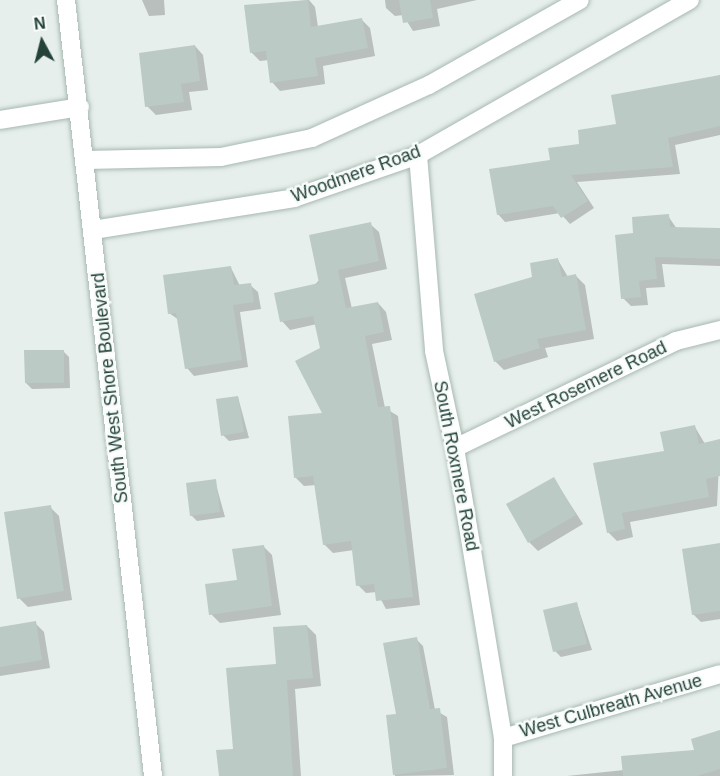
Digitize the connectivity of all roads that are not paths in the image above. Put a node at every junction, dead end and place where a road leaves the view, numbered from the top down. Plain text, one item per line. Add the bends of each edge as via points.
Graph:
1 (66, 0) edge
2 (580, 0) edge
3 (690, 0) edge
4 (80, 107) junction
5 (0, 120) edge
6 (418, 154) junction
7 (86, 160) junction
8 (93, 230) junction
9 (720, 330) edge
10 (455, 448) junction
11 (720, 674) edge
12 (503, 738) junction
13 (153, 776) edge
14 (503, 776) edge

1 - 4 street, South West Shore Boulevard
2 - 7 street via 429,86 312,138 221,157
3 - 6 street, Woodmere Road
4 - 5 street
4 - 7 street, South West Shore Boulevard
6 - 8 street, Woodmere Road via 294,198
6 - 10 street, South Roxmere Road via 434,351
7 - 8 street, South West Shore Boulevard
8 - 13 street, South West Shore Boulevard
9 - 10 street, West Rosemere Road via 676,341
10 - 12 street, South Roxmere Road
11 - 12 street, West Culbreath Avenue
12 - 14 street, South Roxmere Road

